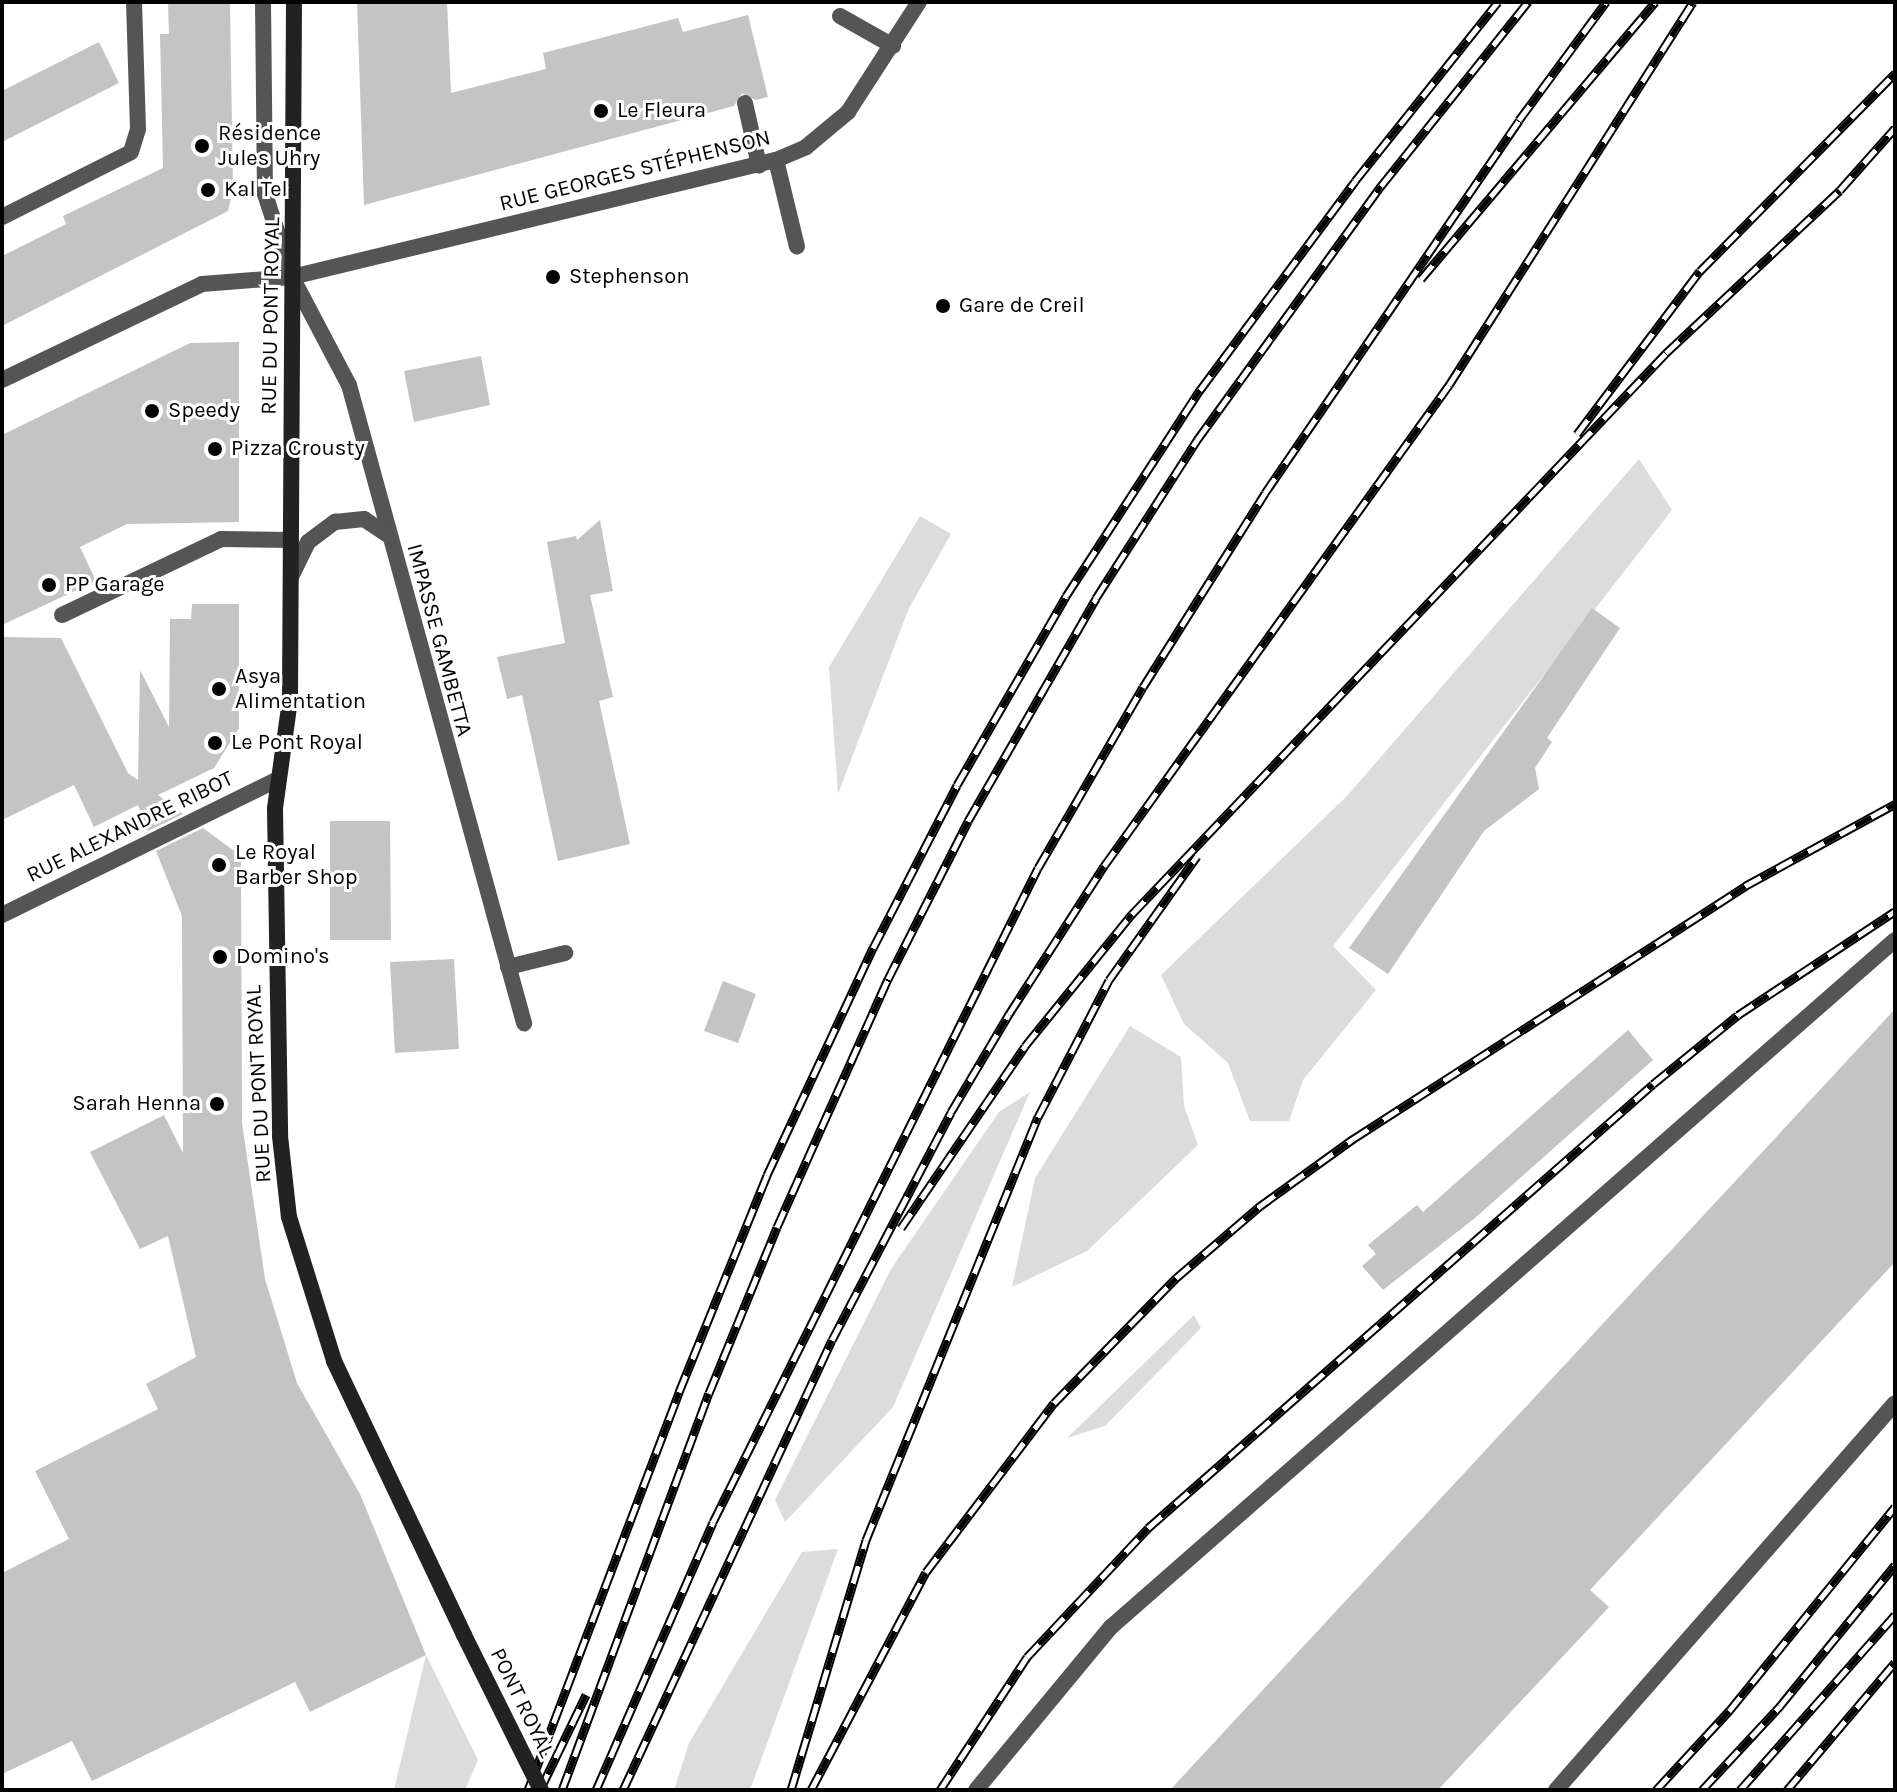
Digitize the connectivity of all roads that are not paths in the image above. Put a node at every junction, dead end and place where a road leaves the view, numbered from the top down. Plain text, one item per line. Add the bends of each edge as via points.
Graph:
1 (134, 2) edge
2 (263, 2) edge
3 (919, 2) edge
4 (294, 9) edge
5 (840, 16) dead end
6 (893, 46) junction
7 (745, 103) dead end
8 (768, 162) junction
9 (2, 217) edge
10 (797, 247) dead end
11 (292, 277) junction
12 (2, 380) edge
13 (388, 535) junction
14 (291, 540) junction
15 (291, 579) junction
16 (62, 615) dead end
17 (278, 779) junction
18 (2, 915) edge
19 (1895, 940) edge
20 (565, 953) dead end
21 (508, 967) junction
22 (524, 1023) dead end
23 (1895, 1403) edge
24 (464, 1635) joint
25 (541, 1790) edge
26 (976, 1790) edge
27 (1556, 1790) edge

1 - 9 street via 138,129 131,152
2 - 11 street, IMPASSE GAMBETTA via 265,194
3 - 6 street, RUE GEORGES STÉPHENSON
4 - 11 main road, RUE DU PONT ROYAL
5 - 6 street
6 - 8 street, RUE GEORGES STÉPHENSON via 829,132
7 - 8 street
8 - 10 street
8 - 11 street, RUE GEORGES STÉPHENSON
11 - 12 street, RUE GEORGES STÉPHENSON via 202,284
11 - 13 street, IMPASSE GAMBETTA via 349,385
11 - 14 main road, RUE DU PONT ROYAL
13 - 15 street via 364,519 335,522 308,542
13 - 21 street, IMPASSE GAMBETTA
14 - 15 main road, RUE DU PONT ROYAL
14 - 16 street via 221,539
15 - 17 main road, RUE DU PONT ROYAL via 290,700
17 - 18 street, RUE ALEXANDRE RIBOT
17 - 24 main road, RUE DU PONT ROYAL via 276,1047 289,1217 334,1361
19 - 26 street via 1111,1627
20 - 21 street
21 - 22 street, IMPASSE GAMBETTA
23 - 27 street
24 - 25 main road, PONT ROYAL, bridge

